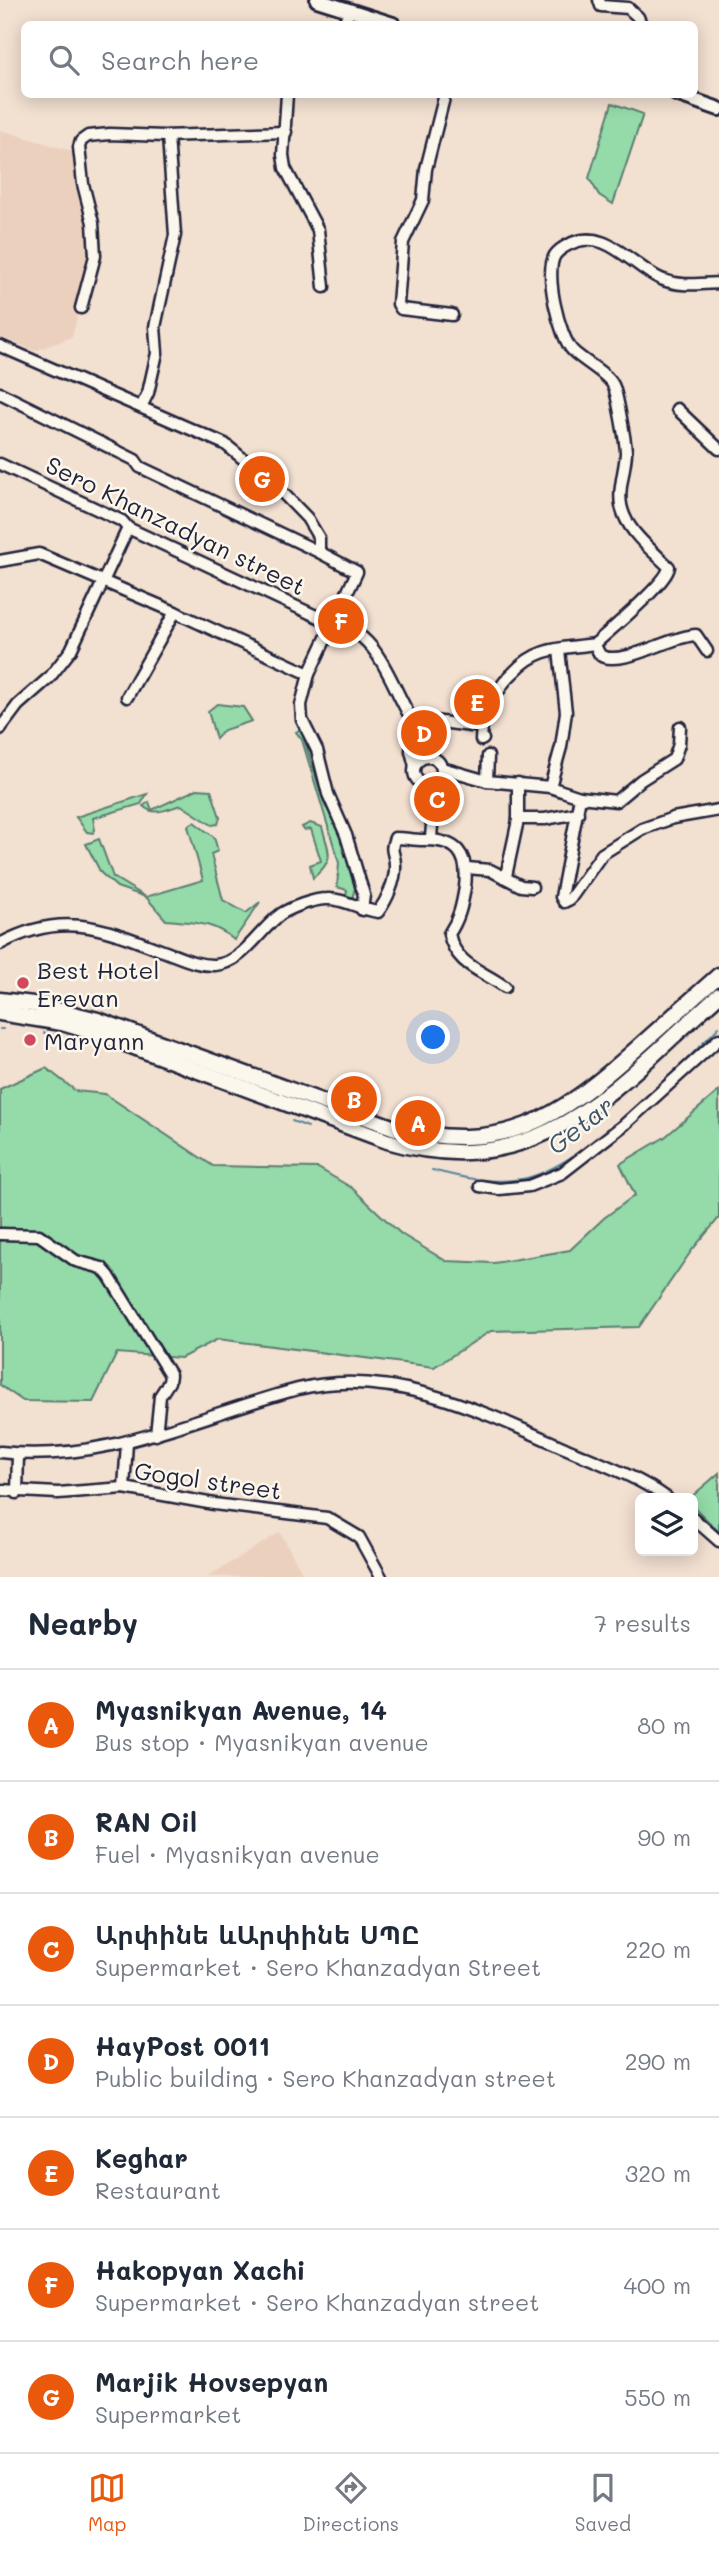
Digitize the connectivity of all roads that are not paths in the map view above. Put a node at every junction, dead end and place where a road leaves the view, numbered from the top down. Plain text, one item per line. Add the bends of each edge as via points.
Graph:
1 (317, 0) edge
2 (599, 0) edge
3 (350, 11) junction
4 (345, 21) edge
5 (383, 21) edge
6 (640, 21) edge
7 (287, 98) edge
8 (443, 98) edge
9 (687, 98) edge
10 (719, 109) edge
11 (286, 132) junction
12 (168, 136) junction
13 (719, 283) edge
14 (324, 287) dead end
15 (81, 309) dead end
16 (452, 316) dead end
17 (0, 345) edge
18 (0, 393) edge
19 (141, 407) junction
20 (677, 409) dead end
21 (719, 449) edge
22 (0, 464) edge
23 (128, 528) junction
24 (319, 551) junction
25 (0, 561) edge
26 (103, 582) junction
27 (175, 612) junction
28 (331, 623) junction
29 (595, 644) junction
30 (559, 650) junction
31 (707, 651) dead end
32 (309, 674) junction
33 (500, 690) dead end
34 (127, 697) dead end
35 (411, 718) junction
36 (680, 727) dead end
37 (0, 729) edge
38 (484, 739) dead end
39 (488, 756) dead end
40 (417, 761) junction
41 (442, 768) junction
42 (488, 781) junction
43 (518, 783) junction
44 (427, 787) junction
45 (550, 787) junction
46 (580, 797) junction
47 (719, 810) edge
48 (578, 813) junction
49 (518, 819) junction
50 (431, 838) junction
51 (467, 868) junction
52 (506, 876) junction
53 (532, 887) dead end
54 (362, 910) junction
55 (0, 944) edge
56 (719, 975) edge
57 (505, 987) dead end
58 (719, 995) edge
59 (0, 1000) edge
60 (0, 1013) edge
61 (719, 1039) edge
62 (480, 1186) dead end
63 (0, 1234) edge
64 (156, 1435) junction
65 (128, 1443) junction
66 (0, 1452) edge
67 (18, 1454) junction
68 (124, 1488) junction
69 (0, 1490) edge
70 (17, 1493) junction
71 (657, 1493) edge
72 (698, 1522) edge
73 (719, 1541) edge
74 (381, 1577) edge

1 - 3 main road
2 - 6 street via 601,6 628,8
3 - 4 street
3 - 5 main road
7 - 11 street
8 - 16 street via 423,200 403,242 398,304 401,309
9 - 10 main road
11 - 12 street
11 - 14 street via 285,168 318,230
12 - 15 street via 88,135 81,141 95,256
12 - 19 street via 175,235 155,327 157,353
13 - 29 street via 669,282 600,241 580,239 565,246 552,265 552,289 570,349 613,384 626,451 620,486 622,513 669,567 655,589
17 - 19 street
18 - 24 street via 135,460 140,467
19 - 24 street via 235,452 307,519 319,538
20 - 21 street
22 - 23 street, Sero Khanzadyan street via 122,521
23 - 26 street
23 - 28 street, Sero Khanzadyan street
24 - 28 street via 357,572
25 - 26 street via 39,554
26 - 27 street
26 - 37 street via 71,650
27 - 32 street
27 - 34 street
28 - 32 street
28 - 35 street, Sero Khanzadyan street via 354,631 376,650
29 - 30 street
29 - 31 street via 604,657 624,656 696,635
30 - 33 street via 526,659
30 - 45 street via 566,712
32 - 54 street via 302,720 317,750 362,883
35 - 38 street via 482,725
35 - 40 street, Sero Khanzadyan street
36 - 46 street via 674,759 622,796 610,802
39 - 42 street
40 - 41 street via 435,759
40 - 44 street via 417,779
41 - 42 street
41 - 44 street via 440,777
42 - 43 street
43 - 45 street
43 - 49 street
44 - 50 street
45 - 46 street
46 - 48 street
47 - 48 street via 642,829 602,854 565,902 561,897
48 - 49 street
49 - 52 street
50 - 51 street via 457,848
50 - 54 street via 395,838 391,850 396,866 383,905 378,912
51 - 52 street
51 - 57 street via 462,911 449,937 463,962
52 - 53 street
54 - 55 street via 324,899 282,913 233,961 215,965 195,963 88,926 45,926
56 - 59 highway via 570,1104 508,1131 466,1138 395,1128 110,1024
58 - 60 highway via 573,1119 516,1145 466,1153 416,1149 387,1141 99,1034
61 - 62 street via 625,1124 562,1173 529,1186
63 - 64 street via 39,1235 76,1261 102,1268 109,1276 170,1375 160,1396
64 - 65 street
64 - 71 street via 300,1388 368,1384 449,1399 595,1461
65 - 67 street via 74,1452
65 - 68 street
66 - 67 street
67 - 70 street
68 - 70 street, Gogol street
68 - 74 street, Gogol street via 327,1518 359,1536
69 - 70 street, Gogol street
72 - 73 street

